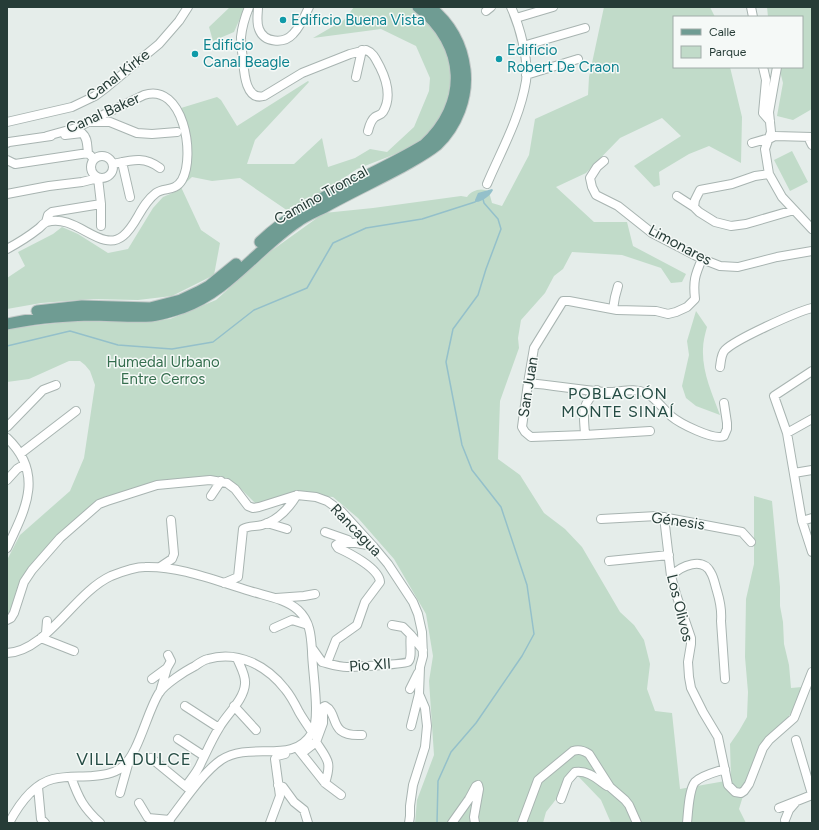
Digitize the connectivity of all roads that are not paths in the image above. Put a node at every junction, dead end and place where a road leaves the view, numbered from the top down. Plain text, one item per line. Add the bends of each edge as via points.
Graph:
1 (188, 7) edge
2 (249, 7) edge
3 (258, 7) edge
4 (309, 7) edge
5 (418, 7) edge
6 (430, 7) edge
7 (511, 7) edge
8 (553, 7) edge
9 (516, 18) junction
10 (584, 28) dead end
11 (523, 46) junction
12 (362, 50) junction
13 (578, 59) dead end
14 (762, 68) edge
15 (777, 68) edge
16 (526, 75) junction
17 (356, 77) dead end
18 (7, 121) edge
19 (88, 122) junction
20 (770, 122) junction
21 (368, 131) dead end
22 (177, 132) dead end
23 (46, 136) junction
24 (811, 139) edge
25 (769, 140) junction
26 (7, 143) edge
27 (752, 143) dead end
28 (91, 156) junction
29 (7, 160) edge
30 (604, 161) dead end
31 (122, 162) junction
32 (113, 164) junction
33 (160, 168) dead end
34 (769, 174) junction
35 (98, 178) junction
36 (487, 184) dead end
37 (7, 194) edge
38 (677, 196) dead end
39 (130, 197) dead end
40 (101, 204) junction
41 (694, 207) junction
42 (794, 210) junction
43 (46, 222) junction
44 (101, 226) dead end
45 (812, 229) edge
46 (7, 249) edge
47 (812, 251) edge
48 (702, 258) junction
49 (618, 286) dead end
50 (812, 308) edge
51 (613, 309) junction
52 (7, 316) edge
53 (7, 324) edge
54 (720, 367) dead end
55 (812, 371) edge
56 (528, 383) junction
57 (56, 385) dead end
58 (597, 390) junction
59 (724, 403) dead end
60 (76, 411) dead end
61 (812, 419) edge
62 (7, 427) edge
63 (650, 431) dead end
64 (788, 433) junction
65 (585, 435) junction
66 (7, 438) edge
67 (20, 454) junction
68 (24, 464) junction
69 (812, 470) edge
70 (794, 473) junction
71 (7, 480) edge
72 (221, 481) junction
73 (297, 495) junction
74 (211, 496) dead end
75 (664, 517) junction
76 (812, 518) edge
77 (601, 519) dead end
78 (171, 520) dead end
79 (802, 521) junction
80 (267, 523) junction
81 (287, 529) dead end
82 (325, 532) dead end
83 (751, 542) dead end
84 (356, 543) junction
85 (373, 546) junction
86 (7, 548) edge
87 (812, 552) edge
88 (669, 555) junction
89 (609, 561) dead end
90 (160, 567) junction
91 (671, 576) junction
92 (224, 583) junction
93 (315, 594) dead end
94 (276, 598) junction
95 (7, 620) edge
96 (47, 621) dead end
97 (308, 624) junction
98 (392, 624) dead end
99 (274, 628) dead end
100 (44, 635) junction
101 (411, 635) junction
102 (312, 648) junction
103 (423, 650) junction
104 (74, 651) dead end
105 (7, 652) edge
106 (168, 655) dead end
107 (237, 658) junction
108 (327, 663) junction
109 (167, 668) junction
110 (420, 668) junction
111 (812, 672) edge
112 (152, 679) dead end
113 (726, 679) dead end
114 (410, 689) dead end
115 (160, 692) junction
116 (419, 694) junction
117 (185, 706) dead end
118 (234, 706) junction
119 (411, 726) dead end
120 (219, 728) junction
121 (256, 730) dead end
122 (312, 732) junction
123 (362, 735) dead end
124 (178, 739) dead end
125 (796, 740) dead end
126 (316, 742) junction
127 (297, 750) junction
128 (204, 756) junction
129 (151, 758) dead end
130 (129, 760) junction
131 (725, 769) junction
132 (71, 777) junction
133 (325, 783) junction
134 (278, 785) junction
135 (38, 786) junction
136 (610, 787) junction
137 (189, 789) junction
138 (120, 794) dead end
139 (341, 795) dead end
140 (812, 795) edge
141 (561, 799) dead end
142 (139, 803) dead end
143 (795, 803) junction
144 (779, 808) dead end
145 (785, 820) dead end
146 (12, 821) edge
147 (169, 821) edge
148 (45, 823) edge
149 (100, 823) edge
150 (270, 823) edge
151 (308, 823) edge
152 (409, 823) edge
153 (452, 823) edge
154 (475, 823) edge
155 (522, 823) edge
156 (637, 823) edge
157 (687, 823) edge

1 - 18 street, Canal Kirke via 159,44 95,96 72,106
2 - 12 street via 241,38 246,82 256,96 264,96 302,73
3 - 4 street via 258,28 261,34 278,41 294,34
5 - 52 main road, Camino Troncal via 432,19 446,38 456,76 448,115 435,135 424,145 293,215 272,230 238,263 209,286 181,300 150,308 82,306
6 - 53 main road, Camino Troncal via 443,19 457,40 464,60 466,80 464,98 458,115 446,134 430,151 299,220 214,292 182,308 152,316 71,316
7 - 9 street
8 - 9 street
9 - 11 street
10 - 11 street
11 - 16 street
12 - 17 street
12 - 21 street via 373,54 388,87 387,104 382,114 374,118
13 - 16 street
14 - 20 street via 766,80 763,113
15 - 20 street via 769,112
16 - 36 street via 517,115
19 - 22 street via 110,122 136,133
19 - 23 street, Canal Baker
19 - 43 street, Canal Baker via 144,94 151,92 166,98 182,119 188,143 185,174 177,186 158,192 145,204 124,236 116,240 104,241 64,221
20 - 25 street
23 - 26 street
23 - 28 street via 82,133
24 - 25 street via 775,136
25 - 27 street
25 - 34 street via 765,149
28 - 29 street via 15,164
28 - 32 street via 106,156
28 - 35 street via 92,173
30 - 48 street, Limonares via 590,178 596,195 618,206 652,232
31 - 32 street
31 - 33 street via 140,160 152,162
31 - 39 street
32 - 35 street via 110,176
34 - 41 street via 700,190
34 - 42 street via 782,197
35 - 37 street
35 - 40 street
38 - 41 street
40 - 43 street via 52,212
40 - 44 street
41 - 42 street via 715,222 731,226 740,226
42 - 45 street
43 - 46 street
47 - 48 street, Limonares via 776,257 738,268 720,266
48 - 51 street via 694,283 695,299 687,307 668,314
49 - 51 street
50 - 54 street via 728,347 722,354
51 - 56 street, San Juan via 563,301 534,348
55 - 64 street via 774,396
56 - 58 street
56 - 65 street, San Juan via 522,426 531,437
57 - 62 street via 43,390
58 - 59 street via 645,392 675,420 718,438 724,436 727,429
58 - 65 street via 584,410
60 - 67 street
61 - 64 street
63 - 65 street
64 - 70 street
66 - 67 street
67 - 68 street
68 - 71 street
68 - 86 street via 28,476 25,507
69 - 70 street
70 - 79 street
72 - 73 street, Rancagua via 235,489 248,506 253,508
72 - 74 street
72 - 95 street via 157,485 99,504 60,538 32,570 24,582 14,613
73 - 80 street via 281,514
73 - 85 street, Rancagua via 328,501
75 - 77 street, Génesis
75 - 83 street, Génesis via 742,532
75 - 88 street, Los Olivos
76 - 79 street
78 - 90 street via 173,557
79 - 87 street
80 - 81 street
80 - 92 street via 243,529 238,577
82 - 84 street
84 - 85 street
84 - 108 street via 339,543 337,547 358,558 379,576 380,583 365,602 357,625 336,640
85 - 103 street, Rancagua via 413,602 422,632
88 - 89 street
88 - 91 street, Los Olivos
90 - 92 street
90 - 100 street via 138,568 98,583
91 - 113 street via 683,567 695,564 705,566 711,572 722,613
91 - 131 street, Los Olivos via 691,638 688,662 691,688 719,740
92 - 94 street
93 - 94 street
94 - 97 street via 298,610
96 - 100 street
97 - 99 street via 292,620
97 - 102 street
98 - 101 street via 403,627
100 - 104 street
100 - 105 street via 29,646
101 - 103 street
101 - 108 street, Pio XII via 411,658 406,663 346,667
102 - 108 street, Pio XII via 320,660
102 - 122 street via 316,707 315,726
103 - 110 street, Rancagua
106 - 109 street via 171,661
107 - 115 street via 207,659 192,667
107 - 118 street via 246,683
107 - 122 street via 261,666 275,677 286,689
109 - 112 street
109 - 115 street
110 - 114 street
110 - 116 street, Rancagua
111 - 131 street, Los Olivos via 794,718 763,748 747,788 742,793 732,790 728,785
115 - 130 street
116 - 119 street
116 - 152 street, Rancagua via 425,708 427,726 425,747 413,785
117 - 120 street
118 - 120 street
118 - 121 street
120 - 128 street
122 - 127 street
123 - 126 street via 349,734 339,729 328,707 325,706 323,723
124 - 128 street
125 - 140 street
126 - 127 street
126 - 133 street via 329,762
127 - 133 street
127 - 134 street via 275,758
127 - 137 street via 250,750 230,755 214,765
128 - 137 street
129 - 137 street
130 - 132 street via 114,772
130 - 138 street
131 - 157 street via 695,782
132 - 135 street via 52,779
132 - 149 street via 80,800
133 - 139 street
134 - 150 street via 280,796
134 - 151 street via 283,787 304,810
135 - 146 street via 26,798
135 - 148 street via 41,819
136 - 141 street via 589,773 575,772 568,780
136 - 155 street via 589,754 579,749 573,751 538,780
136 - 156 street via 625,800
137 - 147 street
140 - 143 street
142 - 147 street via 148,818
143 - 144 street
143 - 145 street
153 - 154 street via 478,785

